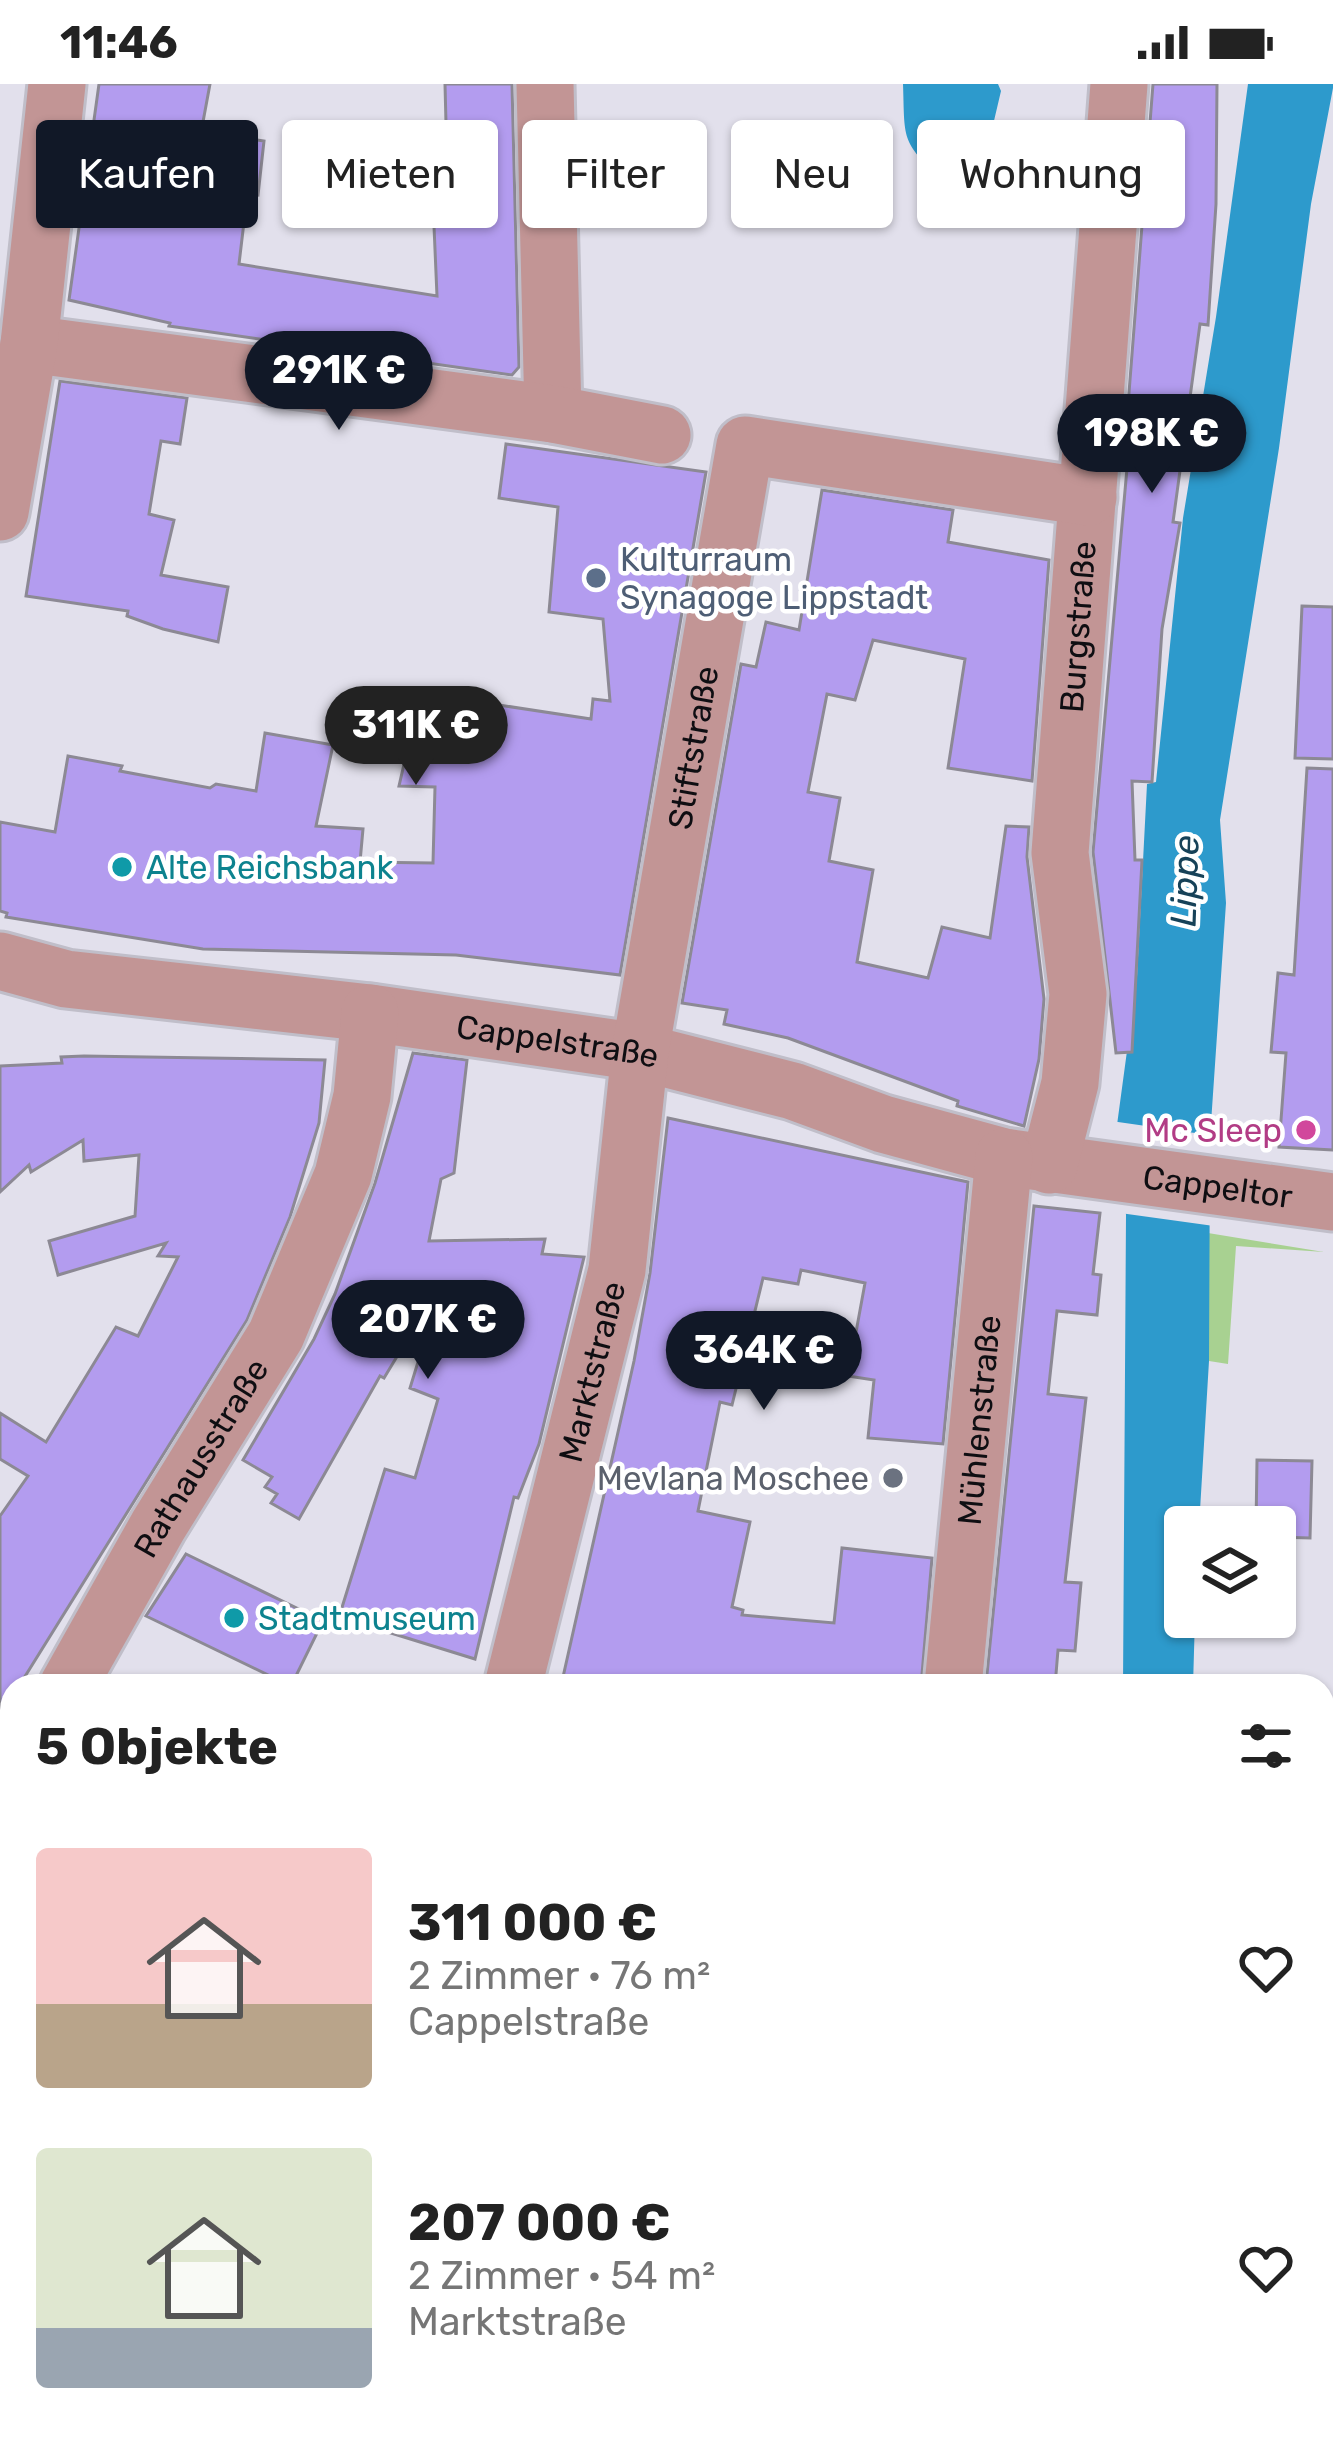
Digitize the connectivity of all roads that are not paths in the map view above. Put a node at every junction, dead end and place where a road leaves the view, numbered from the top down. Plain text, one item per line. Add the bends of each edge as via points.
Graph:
1 (57, 84) edge
2 (545, 84) edge
3 (1119, 84) edge
4 (29, 344) junction
5 (554, 414) junction
6 (662, 435) dead end
7 (1088, 497) junction
8 (0, 512) edge
9 (0, 961) edge
10 (370, 1012) junction
11 (640, 1052) junction
12 (1052, 1164) junction
13 (1333, 1202) edge
14 (75, 1674) edge
15 (516, 1674) edge
16 (955, 1674) edge

1 - 4 street
2 - 5 street
3 - 7 street, Burgstraße
4 - 5 street
4 - 8 street
5 - 6 street
7 - 11 street, Stiftstraße via 745,445
7 - 12 street, Burgstraße via 1060,854 1078,994
9 - 10 street, Cappelstraße via 66,979
10 - 11 street, Cappelstraße
10 - 14 street, Rathausstraße via 343,1175 276,1335
11 - 12 street, Cappelstraße
11 - 15 street, Marktstraße via 616,1270
12 - 13 street, Cappeltor
12 - 16 street, Mühlenstraße

